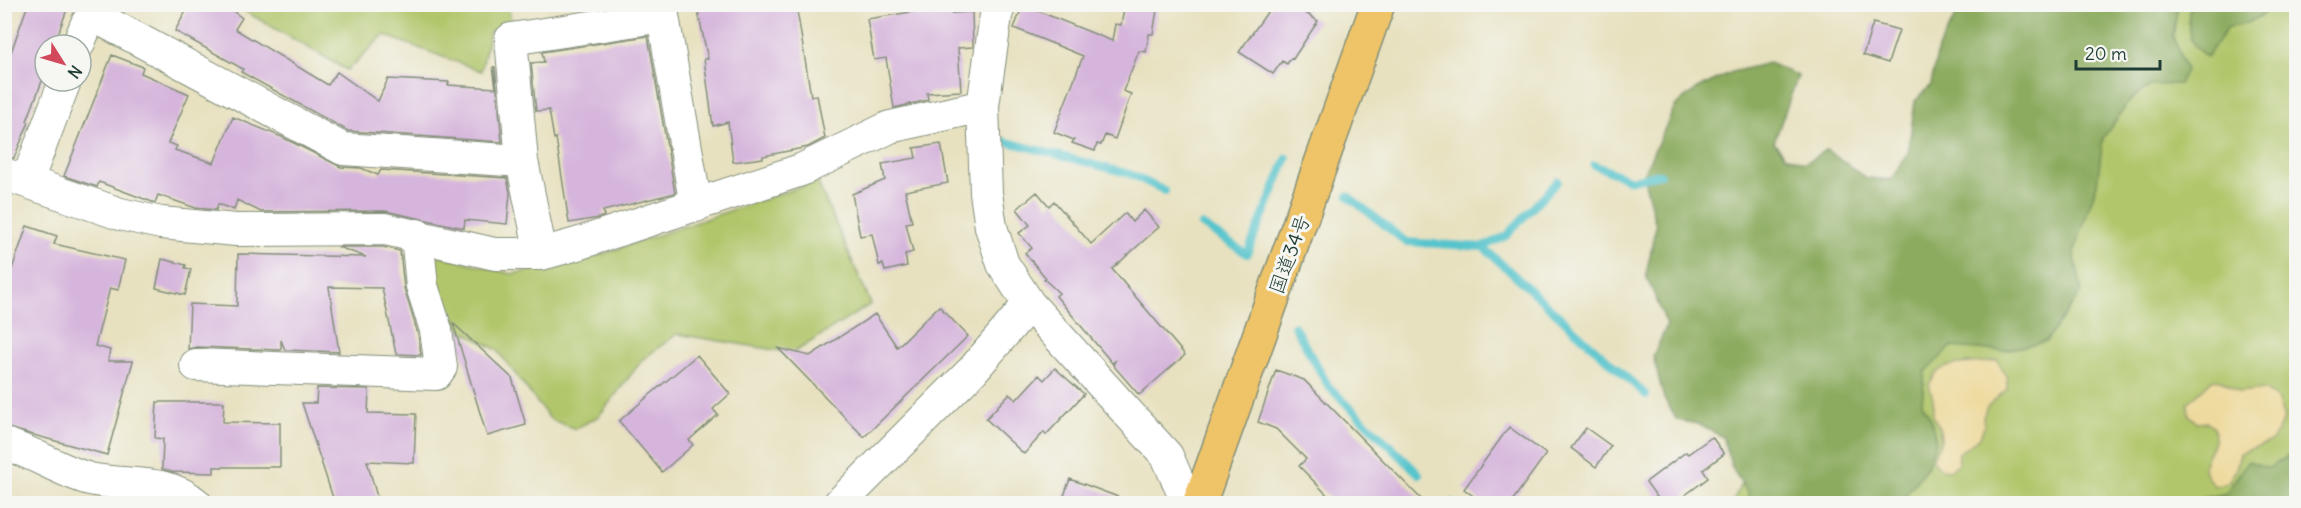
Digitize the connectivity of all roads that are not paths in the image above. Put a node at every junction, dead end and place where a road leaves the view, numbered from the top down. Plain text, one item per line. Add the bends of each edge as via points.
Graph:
1 (1000, 4) edge
2 (1378, 4) edge
3 (83, 33) edge
4 (59, 93) edge
5 (983, 106) junction
6 (522, 162) junction
7 (16, 177) edge
8 (696, 206) junction
9 (417, 235) junction
10 (541, 254) junction
11 (1029, 304) junction
12 (196, 365) dead end
13 (4, 444) edge
14 (196, 504) edge
15 (839, 504) edge
16 (1188, 504) edge
17 (1200, 504) edge

1 - 5 street
2 - 17 highway, 国道34号
3 - 6 street via 87,23 98,18 343,149
4 - 7 street
5 - 8 street via 890,128 801,171
5 - 11 street via 991,227 1003,264
6 - 8 street via 511,39 663,16
6 - 10 street
7 - 9 street via 120,214 161,223 236,230 385,228
8 - 10 street
9 - 10 street via 495,254
9 - 12 street via 422,286 436,330 441,367 436,374
11 - 15 street via 973,370
11 - 16 street via 1167,456
13 - 14 street via 89,479 158,486

